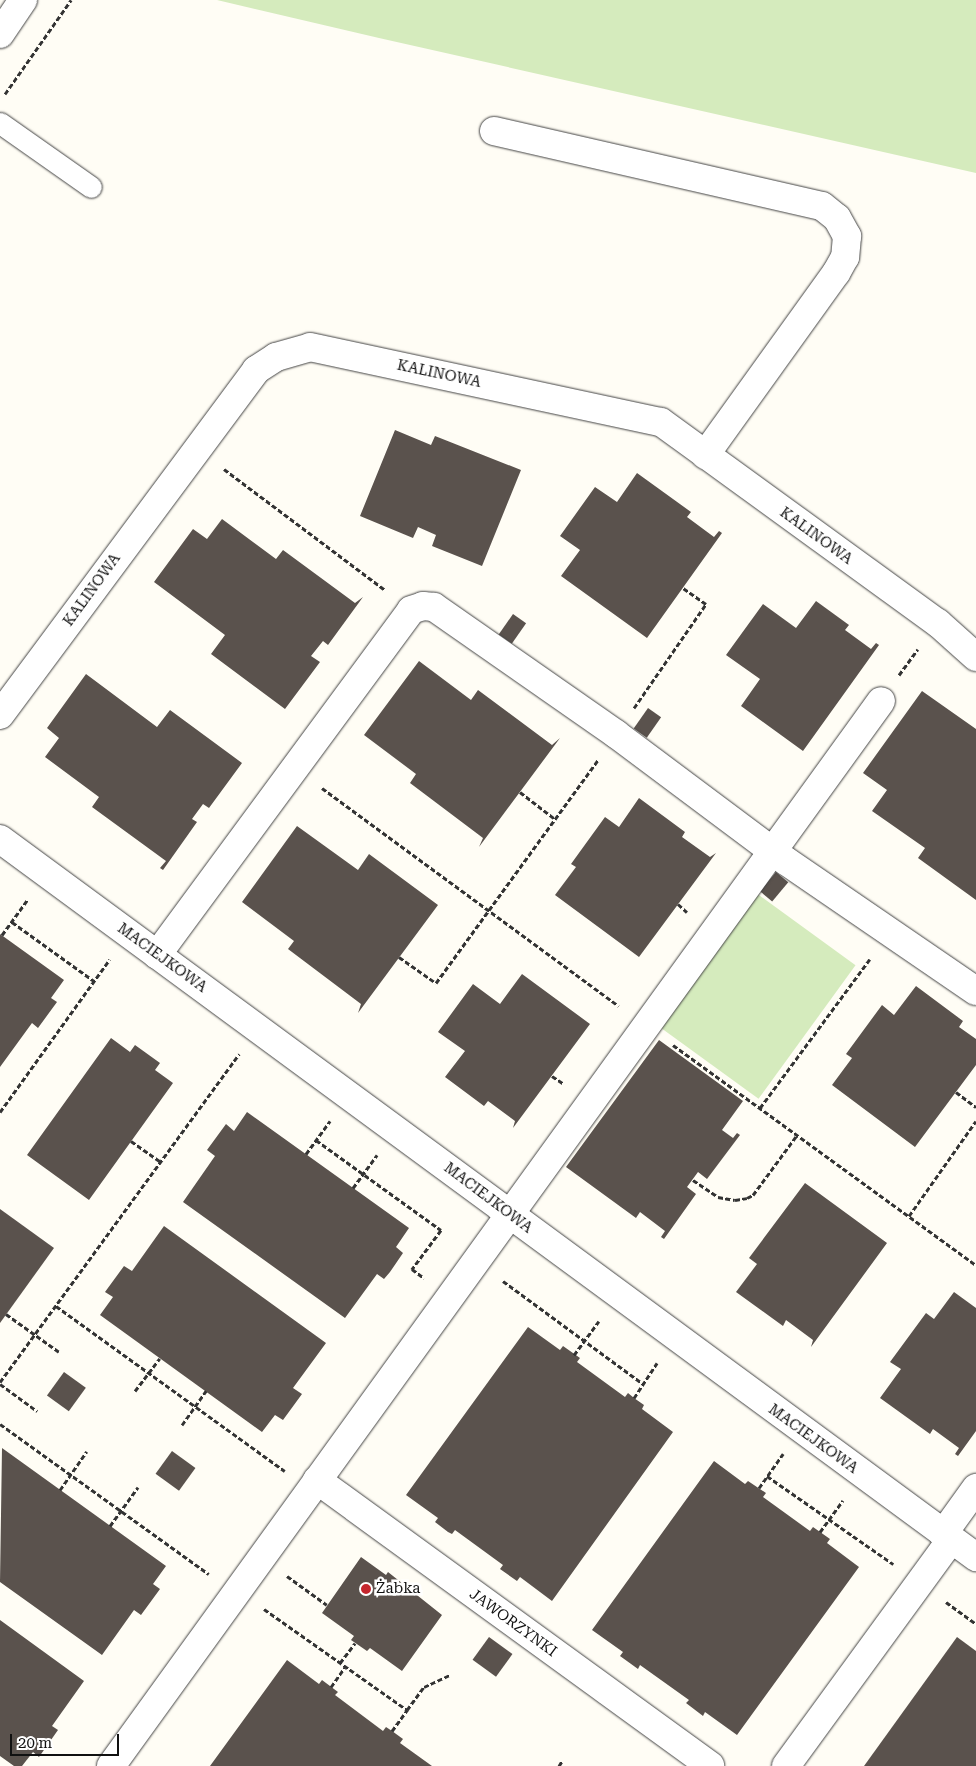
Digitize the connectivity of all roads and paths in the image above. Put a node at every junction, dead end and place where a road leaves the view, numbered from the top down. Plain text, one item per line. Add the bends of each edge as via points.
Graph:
1 (23, 0) edge
2 (71, 0) edge
3 (0, 34) edge
4 (0, 101) edge
5 (0, 123) edge
6 (494, 131) dead end
7 (91, 187) dead end
8 (705, 455) junction
9 (219, 466) dead end
10 (682, 588) dead end
11 (411, 610) junction
12 (976, 657) edge
13 (909, 661) dead end
14 (899, 675) dead end
15 (881, 701) dead end
16 (0, 715) edge
17 (616, 734) junction
18 (296, 768) junction
19 (520, 792) dead end
20 (555, 819) junction
21 (0, 839) edge
22 (771, 850) junction
23 (34, 890) dead end
24 (490, 911) junction
25 (12, 922) junction
26 (888, 934) junction
27 (2, 935) dead end
28 (116, 950) dead end
29 (158, 955) junction
30 (399, 957) dead end
31 (94, 981) junction
32 (976, 991) edge
33 (646, 1025) junction
34 (246, 1045) dead end
35 (956, 1092) dead end
36 (976, 1107) edge
37 (760, 1108) junction
38 (0, 1112) edge
39 (331, 1119) dead end
40 (976, 1122) edge
41 (797, 1135) junction
42 (316, 1140) junction
43 (131, 1141) dead end
44 (378, 1153) dead end
45 (306, 1154) dead end
46 (161, 1162) junction
47 (363, 1174) junction
48 (693, 1180) dead end
49 (353, 1188) dead end
50 (507, 1214) junction
51 (909, 1216) junction
52 (976, 1265) edge
53 (426, 1279) dead end
54 (500, 1279) dead end
55 (56, 1306) junction
56 (6, 1314) dead end
57 (600, 1319) dead end
58 (36, 1334) junction
59 (584, 1341) junction
60 (60, 1352) dead end
61 (574, 1354) dead end
62 (160, 1358) dead end
63 (658, 1361) dead end
64 (149, 1373) junction
65 (0, 1383) edge
66 (643, 1384) junction
67 (136, 1391) dead end
68 (206, 1392) dead end
69 (634, 1398) dead end
70 (195, 1406) junction
71 (37, 1411) dead end
72 (0, 1424) edge
73 (182, 1425) dead end
74 (789, 1446) dead end
75 (87, 1451) dead end
76 (287, 1472) dead end
77 (71, 1475) junction
78 (768, 1476) junction
79 (317, 1480) junction
80 (138, 1487) dead end
81 (759, 1488) dead end
82 (976, 1488) edge
83 (60, 1490) dead end
84 (844, 1497) dead end
85 (121, 1511) junction
86 (829, 1519) junction
87 (110, 1526) dead end
88 (820, 1532) dead end
89 (947, 1537) junction
90 (976, 1557) edge
91 (894, 1565) dead end
92 (285, 1574) dead end
93 (212, 1576) dead end
94 (938, 1597) dead end
95 (327, 1605) dead end
96 (262, 1607) dead end
97 (976, 1624) edge
98 (355, 1643) dead end
99 (340, 1663) junction
100 (345, 1667) junction
101 (450, 1675) dead end
102 (331, 1687) dead end
103 (407, 1710) junction
104 (392, 1731) dead end
105 (562, 1761) dead end
106 (111, 1766) edge
107 (559, 1766) edge
108 (710, 1766) edge
109 (786, 1766) edge

1 - 3 street
2 - 4 path
5 - 7 lane
6 - 8 street via 822,206 837,218 847,236 845,257 836,274
8 - 12 street, KALINOWA via 938,623
8 - 16 street, KALINOWA via 661,422 310,347 291,351 256,370
9 - 11 path
10 - 17 path via 706,604
11 - 17 street via 434,607
11 - 18 street
13 - 14 path
15 - 22 street
17 - 20 path
17 - 22 street
18 - 24 path
18 - 29 street
19 - 20 path
20 - 24 path
21 - 29 street, MACIEJKOWA
22 - 26 street
22 - 33 street
23 - 25 path
24 - 30 path via 436,983
24 - 33 path
25 - 27 path
25 - 31 path
26 - 32 street via 922,952
26 - 37 path
28 - 31 path
29 - 50 street, MACIEJKOWA
31 - 38 path
33 - 37 path
33 - 50 street
34 - 46 path
35 - 36 path
37 - 41 path
39 - 42 path
40 - 51 path
41 - 48 path via 753,1195 747,1198 718,1197
41 - 51 path
42 - 45 path
42 - 47 path
43 - 46 path
44 - 47 path
46 - 55 path
47 - 49 path
47 - 53 path via 440,1230 412,1268
50 - 79 street
50 - 89 street, MACIEJKOWA
51 - 52 path
54 - 59 path
55 - 58 path
55 - 64 path
56 - 58 path
57 - 59 path
58 - 60 path
58 - 65 path
59 - 61 path
59 - 66 path
62 - 64 path
63 - 66 path
64 - 67 path
64 - 70 path
65 - 71 path
66 - 69 path
68 - 70 path
70 - 73 path
70 - 76 path
72 - 77 path
74 - 78 path
75 - 77 path
77 - 83 path
77 - 85 path
78 - 81 path
78 - 86 path
79 - 106 street
79 - 108 street, JAWORZYNKI
80 - 85 path
82 - 89 street
84 - 86 path
85 - 87 path
85 - 93 path
86 - 88 path
86 - 91 path
89 - 90 street, MACIEJKOWA
89 - 109 street
92 - 95 path
94 - 97 path
96 - 99 path
98 - 99 path
99 - 100 path
100 - 102 path
100 - 103 path
101 - 103 path via 424,1687
103 - 104 path
105 - 107 path

